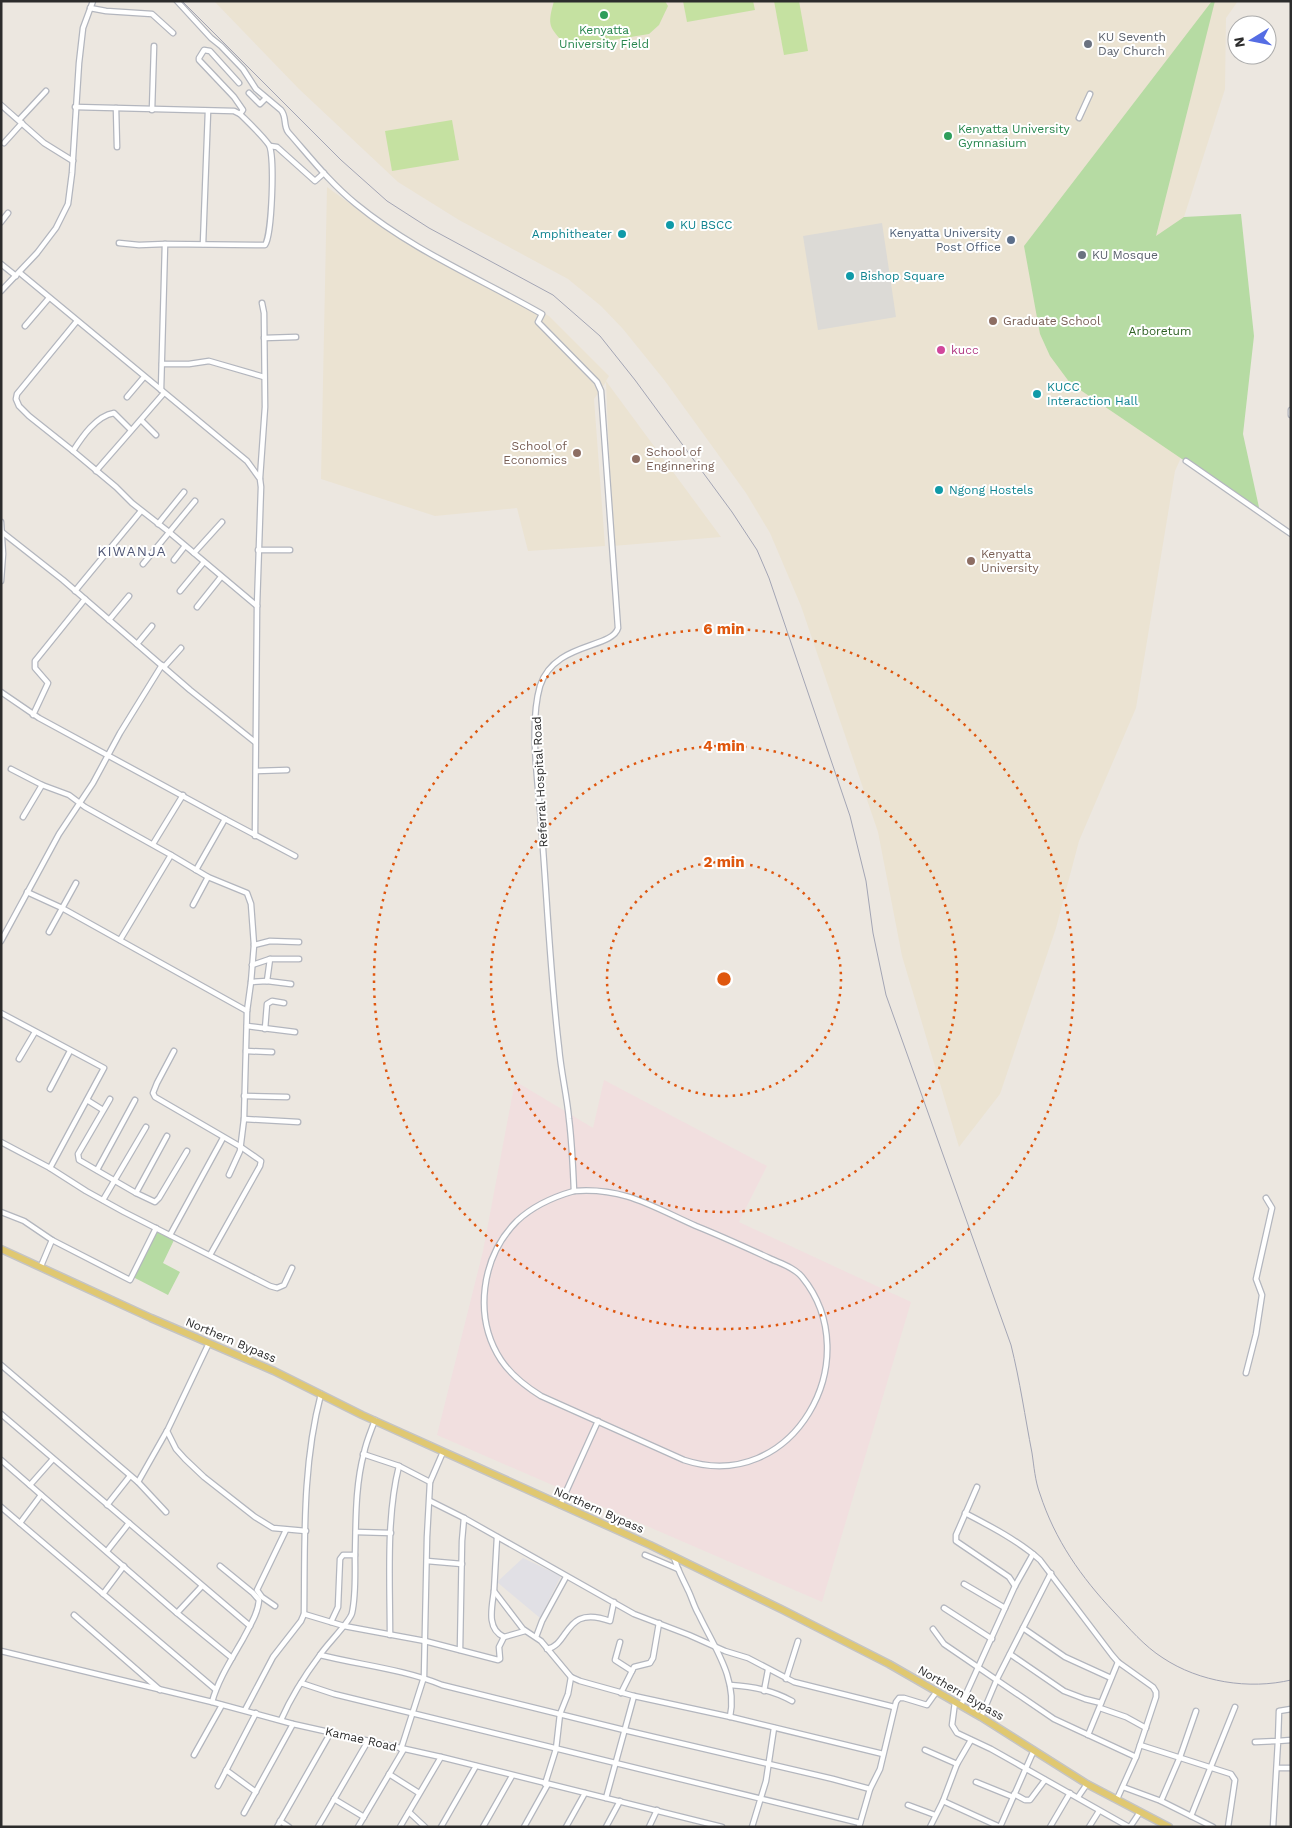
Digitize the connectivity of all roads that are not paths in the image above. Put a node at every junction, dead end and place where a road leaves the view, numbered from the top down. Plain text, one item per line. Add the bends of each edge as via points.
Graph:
1 (94, 1) edge
2 (177, 1) edge
3 (90, 8) junction
4 (174, 33) dead end
5 (154, 46) dead end
6 (239, 83) dead end
7 (46, 90) dead end
8 (249, 93) dead end
9 (1090, 94) dead end
10 (266, 98) junction
11 (1, 105) edge
12 (75, 107) junction
13 (116, 108) junction
14 (152, 110) junction
15 (208, 111) junction
16 (240, 114) junction
17 (1079, 118) dead end
18 (20, 122) junction
19 (4, 143) dead end
20 (270, 146) junction
21 (116, 147) dead end
22 (73, 161) junction
23 (324, 173) junction
24 (8, 214) dead end
25 (1, 222) edge
26 (119, 243) dead end
27 (165, 244) junction
28 (203, 244) junction
29 (1, 264) edge
30 (18, 275) junction
31 (1, 292) edge
32 (49, 298) junction
33 (262, 303) dead end
34 (77, 321) junction
35 (25, 326) dead end
36 (296, 337) dead end
37 (264, 338) junction
38 (162, 364) junction
39 (144, 377) junction
40 (264, 377) junction
41 (162, 392) junction
42 (127, 397) dead end
43 (1291, 410) edge
44 (1291, 415) edge
45 (141, 420) junction
46 (131, 430) junction
47 (156, 435) dead end
48 (73, 451) junction
49 (1186, 461) dead end
50 (96, 471) junction
51 (260, 479) junction
52 (184, 492) dead end
53 (194, 501) dead end
54 (141, 511) junction
55 (1, 522) edge
56 (222, 522) dead end
57 (158, 524) junction
58 (2, 532) edge
59 (169, 532) junction
60 (1291, 533) edge
61 (185, 546) junction
62 (258, 550) junction
63 (290, 550) dead end
64 (194, 554) junction
65 (174, 560) dead end
66 (204, 562) junction
67 (144, 564) dead end
68 (221, 577) junction
69 (1, 581) edge
70 (75, 591) junction
71 (180, 591) dead end
72 (130, 596) dead end
73 (85, 599) junction
74 (256, 606) junction
75 (196, 607) dead end
76 (109, 620) junction
77 (152, 626) dead end
78 (137, 644) junction
79 (181, 648) dead end
80 (163, 666) junction
81 (1, 692) edge
82 (34, 715) junction
83 (255, 742) junction
84 (107, 756) junction
85 (11, 769) dead end
86 (256, 770) junction
87 (287, 770) dead end
88 (42, 785) junction
89 (182, 795) junction
90 (81, 802) junction
91 (23, 817) dead end
92 (225, 819) junction
93 (255, 836) junction
94 (153, 844) junction
95 (171, 855) junction
96 (295, 856) dead end
97 (196, 870) junction
98 (208, 877) junction
99 (76, 883) dead end
100 (27, 892) junction
101 (193, 905) dead end
102 (62, 908) junction
103 (49, 932) dead end
104 (120, 940) junction
105 (1, 941) edge
106 (299, 942) dead end
107 (254, 945) junction
108 (270, 959) junction
109 (300, 959) dead end
110 (252, 965) junction
111 (252, 982) junction
112 (267, 982) junction
113 (291, 984) dead end
114 (284, 1003) dead end
115 (247, 1011) junction
116 (1, 1013) edge
117 (247, 1026) junction
118 (265, 1029) junction
119 (35, 1032) junction
120 (295, 1032) dead end
121 (70, 1051) junction
122 (174, 1051) dead end
123 (246, 1051) junction
124 (272, 1052) dead end
125 (19, 1059) dead end
126 (50, 1088) dead end
127 (244, 1096) junction
128 (287, 1097) dead end
129 (110, 1099) dead end
130 (87, 1100) junction
131 (135, 1100) dead end
132 (103, 1110) junction
133 (244, 1119) junction
134 (298, 1122) dead end
135 (146, 1127) dead end
136 (166, 1136) dead end
137 (223, 1138) junction
138 (1, 1142) edge
139 (241, 1147) junction
140 (187, 1151) dead end
141 (50, 1168) junction
142 (97, 1170) junction
143 (229, 1175) dead end
144 (116, 1181) junction
145 (574, 1191) junction
146 (136, 1193) junction
147 (1266, 1198) dead end
148 (104, 1200) junction
149 (1, 1212) edge
150 (156, 1228) junction
151 (170, 1235) junction
152 (52, 1240) junction
153 (1, 1249) edge
154 (210, 1255) junction
155 (40, 1266) junction
156 (292, 1268) dead end
157 (209, 1344) junction
158 (1, 1365) edge
159 (1246, 1373) dead end
160 (321, 1394) junction
161 (1, 1414) edge
162 (375, 1420) junction
163 (598, 1422) junction
164 (167, 1431) junction
165 (443, 1452) junction
166 (363, 1454) junction
167 (53, 1459) junction
168 (1, 1460) edge
169 (399, 1466) junction
170 (130, 1476) junction
171 (138, 1482) junction
172 (430, 1482) junction
173 (30, 1485) junction
174 (977, 1487) dead end
175 (41, 1495) junction
176 (430, 1501) junction
177 (107, 1505) junction
178 (560, 1505) junction
179 (1, 1507) edge
180 (166, 1512) dead end
181 (965, 1514) junction
182 (464, 1518) junction
183 (20, 1523) junction
184 (130, 1523) junction
185 (286, 1530) junction
186 (306, 1531) junction
187 (356, 1532) junction
188 (391, 1533) junction
189 (497, 1537) junction
190 (107, 1551) junction
191 (645, 1554) dead end
192 (1032, 1554) junction
193 (355, 1555) junction
194 (674, 1558) junction
195 (427, 1561) junction
196 (462, 1564) junction
197 (124, 1566) junction
198 (220, 1566) dead end
199 (678, 1569) junction
200 (1051, 1574) junction
201 (566, 1577) junction
202 (964, 1584) dead end
203 (202, 1586) junction
204 (1015, 1586) junction
205 (494, 1591) junction
206 (103, 1594) junction
207 (614, 1602) junction
208 (275, 1606) dead end
209 (944, 1608) dead end
210 (1005, 1608) junction
211 (177, 1613) junction
212 (304, 1614) junction
213 (74, 1615) dead end
214 (332, 1622) junction
215 (659, 1623) junction
216 (250, 1626) junction
217 (344, 1626) junction
218 (1022, 1628) junction
219 (933, 1629) dead end
220 (525, 1631) junction
221 (390, 1634) junction
222 (504, 1637) junction
223 (536, 1637) junction
224 (992, 1639) junction
225 (798, 1641) dead end
226 (425, 1642) junction
227 (620, 1642) dead end
228 (714, 1646) junction
229 (547, 1649) junction
230 (460, 1650) junction
231 (1, 1651) edge
232 (320, 1654) junction
233 (1010, 1654) junction
234 (232, 1658) junction
235 (1118, 1662) junction
236 (978, 1667) junction
237 (768, 1670) junction
238 (632, 1671) junction
239 (571, 1676) junction
240 (424, 1677) junction
241 (1110, 1678) junction
242 (786, 1679) junction
243 (997, 1679) junction
244 (302, 1683) junction
245 (730, 1685) junction
246 (215, 1689) junction
247 (161, 1690) junction
248 (764, 1691) junction
249 (936, 1691) junction
250 (621, 1693) junction
251 (634, 1696) junction
252 (212, 1702) junction
253 (792, 1702) dead end
254 (958, 1704) junction
255 (222, 1705) junction
256 (1100, 1706) junction
257 (894, 1707) junction
258 (1235, 1707) dead end
259 (1291, 1709) edge
260 (245, 1710) junction
261 (1196, 1711) dead end
262 (256, 1713) junction
263 (413, 1713) junction
264 (560, 1714) junction
265 (730, 1717) junction
266 (981, 1717) junction
267 (281, 1720) junction
268 (293, 1724) junction
269 (774, 1728) junction
270 (1146, 1728) junction
271 (624, 1730) junction
272 (331, 1732) junction
273 (1088, 1734) junction
274 (971, 1740) junction
275 (1291, 1740) edge
276 (368, 1741) junction
277 (1278, 1741) junction
278 (1255, 1742) dead end
279 (1140, 1745) junction
280 (402, 1749) junction
281 (556, 1749) junction
282 (925, 1750) dead end
283 (1034, 1750) junction
284 (883, 1754) junction
285 (194, 1755) dead end
286 (441, 1757) junction
287 (1136, 1757) junction
288 (1180, 1757) junction
289 (616, 1764) junction
290 (769, 1764) junction
291 (957, 1764) junction
292 (476, 1766) junction
293 (1212, 1768) junction
294 (1277, 1768) junction
295 (1291, 1768) edge
296 (1025, 1769) junction
297 (226, 1770) junction
298 (389, 1774) junction
299 (512, 1776) junction
300 (1045, 1780) junction
301 (976, 1782) dead end
302 (547, 1784) junction
303 (1087, 1784) junction
304 (218, 1786) dead end
305 (1123, 1787) junction
306 (870, 1789) junction
307 (256, 1792) junction
308 (585, 1793) junction
309 (1070, 1793) junction
310 (420, 1794) junction
311 (1014, 1795) junction
312 (1078, 1797) junction
313 (606, 1798) junction
314 (762, 1798) junction
315 (334, 1799) junction
316 (1117, 1799) junction
317 (620, 1801) junction
318 (943, 1801) junction
319 (1162, 1801) junction
320 (908, 1805) dead end
321 (657, 1810) junction
322 (1099, 1811) junction
323 (244, 1812) dead end
324 (409, 1812) junction
325 (1140, 1812) junction
326 (935, 1815) junction
327 (1191, 1816) junction
328 (364, 1817) junction
329 (280, 1821) junction
330 (859, 1825) edge
331 (712, 1826) edge
332 (277, 1827) edge
333 (289, 1827) edge
334 (318, 1827) edge
335 (358, 1827) edge
336 (400, 1827) edge
337 (425, 1827) edge
338 (441, 1827) edge
339 (483, 1827) edge
340 (524, 1827) edge
341 (566, 1827) edge
342 (606, 1827) edge
343 (649, 1827) edge
344 (722, 1827) edge
345 (752, 1827) edge
346 (930, 1827) edge
347 (1000, 1827) edge
348 (1050, 1827) edge
349 (1088, 1827) edge
350 (1130, 1827) edge
351 (1169, 1827) edge
352 (1213, 1827) edge
353 (1228, 1827) edge
354 (1273, 1827) edge

1 - 3 street
2 - 10 street via 244,69 256,89
3 - 4 street via 152,14
3 - 12 street via 83,28
5 - 14 street
6 - 16 street via 208,49 204,50 200,60 237,101 242,110
7 - 18 street
8 - 10 street via 260,104
9 - 17 street
10 - 23 street via 285,114 286,130
11 - 18 street
12 - 13 street
12 - 22 street
13 - 14 street
13 - 21 street
14 - 15 street
15 - 16 street via 231,110
15 - 28 street
16 - 20 street
18 - 19 street
18 - 22 street via 52,149
20 - 23 street via 278,147 315,181
20 - 28 street via 270,219 265,245
22 - 30 street via 68,204 52,233
23 - 145 street, Referral Hospital Road via 354,203 384,225 542,314 538,322 598,382 601,391 618,628 610,638 574,650 557,661 540,686 536,718 536,759 553,988
24 - 25 street
26 - 27 street
27 - 28 street
27 - 38 street
29 - 30 street
30 - 31 street
30 - 32 street
32 - 34 street
32 - 35 street
33 - 37 street
34 - 39 street
34 - 48 street via 16,399 23,411
36 - 37 street
37 - 40 street
38 - 40 street via 209,361
38 - 41 street
39 - 41 street
39 - 42 street
40 - 51 street
41 - 45 street
41 - 51 street via 247,461
43 - 44 street
45 - 46 street
45 - 47 street
46 - 48 street via 111,413 84,435
46 - 50 street
48 - 50 street
49 - 60 street
50 - 54 street
51 - 62 street
52 - 57 street
53 - 59 street
54 - 57 street
54 - 70 street
55 - 58 street
56 - 64 street
57 - 59 street
58 - 69 street
58 - 70 street
59 - 61 street
59 - 67 street
61 - 64 street
61 - 65 street
62 - 63 street
62 - 74 street
64 - 66 street
66 - 68 street
66 - 71 street
68 - 74 street
68 - 75 street
70 - 73 street
72 - 76 street
73 - 76 street
73 - 82 street via 35,661 35,668 48,683
74 - 83 street
76 - 78 street
77 - 78 street
78 - 80 street
79 - 80 street
80 - 83 street
80 - 84 street
81 - 82 street
82 - 84 street
83 - 86 street
84 - 89 street
84 - 90 street
85 - 88 street
86 - 87 street
86 - 93 street
88 - 90 street
88 - 91 street
89 - 92 street
89 - 94 street
90 - 94 street
90 - 100 street
92 - 93 street
92 - 97 street
93 - 96 street
94 - 95 street
95 - 97 street
95 - 104 street
97 - 98 street
98 - 101 street
98 - 107 street via 249,897
99 - 102 street
100 - 102 street
100 - 105 street
102 - 103 street
102 - 104 street
104 - 115 street
106 - 107 street via 270,941
107 - 110 street
108 - 109 street
108 - 110 street
108 - 112 street
110 - 111 street
111 - 112 street
111 - 115 street
112 - 113 street
114 - 118 street via 272,1001 267,1004
115 - 117 street
116 - 119 street
117 - 118 street
117 - 123 street
118 - 120 street
119 - 121 street
119 - 125 street
121 - 126 street
121 - 130 street via 104,1068
122 - 137 street via 154,1095
123 - 124 street
123 - 127 street
127 - 128 street
127 - 133 street
129 - 132 street
130 - 132 street
130 - 141 street
131 - 142 street
132 - 142 street via 78,1156 79,1160
133 - 134 street
133 - 139 street
135 - 144 street
136 - 146 street
137 - 139 street
137 - 151 street
138 - 141 street
139 - 143 street
139 - 154 street via 260,1159 260,1163
140 - 146 street via 156,1201
141 - 148 street
142 - 144 street
144 - 146 street
144 - 148 street
145 - 163 street via 532,1209 509,1230 486,1274 485,1312 497,1352 514,1376 541,1396
145 - 163 street via 623,1194 788,1267 801,1276 814,1297 826,1334 824,1374 809,1413 785,1442 759,1458 722,1467 697,1464
147 - 159 street via 1272,1208 1256,1279 1262,1294
148 - 150 street
149 - 152 street via 30,1225
150 - 151 street
150 - 152 street via 130,1280
151 - 154 street
152 - 155 street
153 - 155 main road, Northern Bypass
154 - 156 street via 277,1288 284,1285
155 - 157 main road, Northern Bypass
157 - 160 main road, Northern Bypass
157 - 164 street
158 - 170 street
160 - 162 main road, Northern Bypass
160 - 186 street via 309,1454
161 - 167 street
162 - 165 main road, Northern Bypass
162 - 166 street
163 - 178 street
164 - 171 street
164 - 185 street via 176,1449 204,1477 255,1517 273,1528
165 - 172 street
165 - 178 main road, Northern Bypass
166 - 169 street
166 - 187 street
167 - 173 street
167 - 177 street
168 - 173 street
169 - 172 street
169 - 188 street via 393,1491
170 - 171 street
170 - 177 street
171 - 180 street
172 - 176 street
173 - 175 street
174 - 181 street
175 - 183 street
175 - 190 street
176 - 182 street
176 - 195 street
177 - 184 street
178 - 194 main road, Northern Bypass
179 - 183 street
181 - 192 street
181 - 204 street via 956,1541 1009,1577
182 - 189 street
182 - 196 street
183 - 206 street
184 - 190 street
184 - 203 street
185 - 186 street
185 - 208 street via 257,1590
186 - 212 street
187 - 188 street
187 - 193 street
188 - 221 street
189 - 201 street
189 - 205 street
190 - 197 street
191 - 199 street
192 - 200 street
192 - 204 street
193 - 214 street via 343,1555 340,1559 338,1607
193 - 217 street via 352,1612
194 - 199 street
194 - 249 main road, Northern Bypass via 844,1641
195 - 196 street
195 - 226 street
196 - 230 street
197 - 206 street
197 - 211 street
198 - 216 street via 259,1600
199 - 228 street
200 - 218 street
200 - 235 street
201 - 207 street
201 - 223 street
202 - 210 street
203 - 211 street
203 - 216 street
204 - 210 street
205 - 220 street
205 - 222 street via 492,1624
206 - 246 street
207 - 215 street
207 - 229 street via 610,1621 592,1618 576,1621 554,1646
209 - 224 street
210 - 224 street
211 - 234 street
212 - 214 street
212 - 260 street via 273,1657
213 - 247 street
214 - 217 street
215 - 228 street
215 - 238 street via 651,1662
216 - 234 street
217 - 221 street
217 - 232 street
218 - 233 street
218 - 241 street via 1060,1654
219 - 236 street via 944,1644
220 - 222 street
220 - 223 street
221 - 226 street
222 - 230 street via 499,1647 499,1660
223 - 229 street
224 - 236 street
225 - 242 street
226 - 230 street
226 - 240 street
227 - 238 street via 615,1660
228 - 237 street via 748,1658
228 - 245 street via 724,1661
229 - 239 street
231 - 247 street, Kamae Road
232 - 240 street
232 - 244 street
233 - 243 street
233 - 256 street via 1064,1691
234 - 246 street
235 - 241 street
235 - 270 street via 1156,1692
236 - 243 street
236 - 254 street
237 - 242 street
237 - 248 street
238 - 250 street
239 - 250 street
239 - 264 street
240 - 263 street
240 - 264 street via 442,1685
241 - 256 street
242 - 257 street
243 - 266 street
243 - 273 street via 1054,1719
244 - 263 street
244 - 267 street
245 - 248 street
245 - 265 street
246 - 252 street
247 - 252 street, Kamae Road
248 - 253 street
249 - 254 main road, Northern Bypass
249 - 257 street via 927,1705 902,1698
250 - 251 street
251 - 265 street
251 - 271 street
252 - 255 street, Kamae Road
254 - 266 main road, Northern Bypass
254 - 274 street via 952,1721 954,1730
255 - 260 street, Kamae Road
255 - 285 street
256 - 270 street
256 - 273 street
257 - 284 street
258 - 293 street
259 - 277 street via 1279,1711
260 - 262 street, Kamae Road
261 - 288 street
262 - 267 street, Kamae Road
262 - 297 street
263 - 280 street
263 - 281 street
264 - 271 street
264 - 281 street
265 - 269 street
266 - 283 main road, Northern Bypass
267 - 268 street, Kamae Road
268 - 272 street, Kamae Road
268 - 307 street
269 - 284 street
269 - 290 street
270 - 279 street
271 - 289 street
271 - 290 street
272 - 276 street, Kamae Road
272 - 329 street
273 - 287 street
274 - 291 street
274 - 296 street
275 - 277 street
276 - 280 street, Kamae Road
276 - 315 street
277 - 278 street
277 - 294 street
279 - 287 street
279 - 288 street
280 - 286 street, Kamae Road
280 - 298 street
281 - 289 street
281 - 302 street
282 - 291 street
283 - 296 street
283 - 303 main road, Northern Bypass
284 - 306 street
286 - 292 street, Kamae Road
286 - 310 street
287 - 305 street
288 - 293 street
288 - 319 street
289 - 313 street
289 - 314 street
290 - 306 street
290 - 314 street
291 - 318 street
292 - 299 street, Kamae Road
292 - 338 street
293 - 327 street
293 - 353 street via 1231,1774 1236,1780
294 - 295 street
294 - 354 street
296 - 300 street
296 - 311 street
297 - 304 street
297 - 307 street
298 - 310 street
298 - 328 street
299 - 302 street, Kamae Road
299 - 339 street
300 - 309 street
300 - 311 street via 1030,1800
301 - 311 street
302 - 308 street, Kamae Road
302 - 340 street
303 - 312 street
303 - 316 main road, Northern Bypass
305 - 316 street
305 - 319 street
306 - 330 street
307 - 323 street
308 - 313 street, Kamae Road
308 - 341 street
309 - 312 street
309 - 348 street
310 - 324 street
311 - 347 street
312 - 322 street
313 - 317 street, Kamae Road
314 - 330 street
314 - 345 street
315 - 328 street
315 - 334 street
316 - 325 main road, Northern Bypass
317 - 321 street, Kamae Road
317 - 342 street
318 - 326 street
318 - 347 street
319 - 327 street
320 - 326 street
321 - 331 street, Kamae Road
321 - 343 street
322 - 349 street
322 - 350 street
324 - 336 street
324 - 337 street
325 - 350 street
325 - 351 main road, Northern Bypass
326 - 346 street
327 - 352 street
328 - 335 street
329 - 332 street
329 - 333 street
331 - 344 street, Kamae Road

